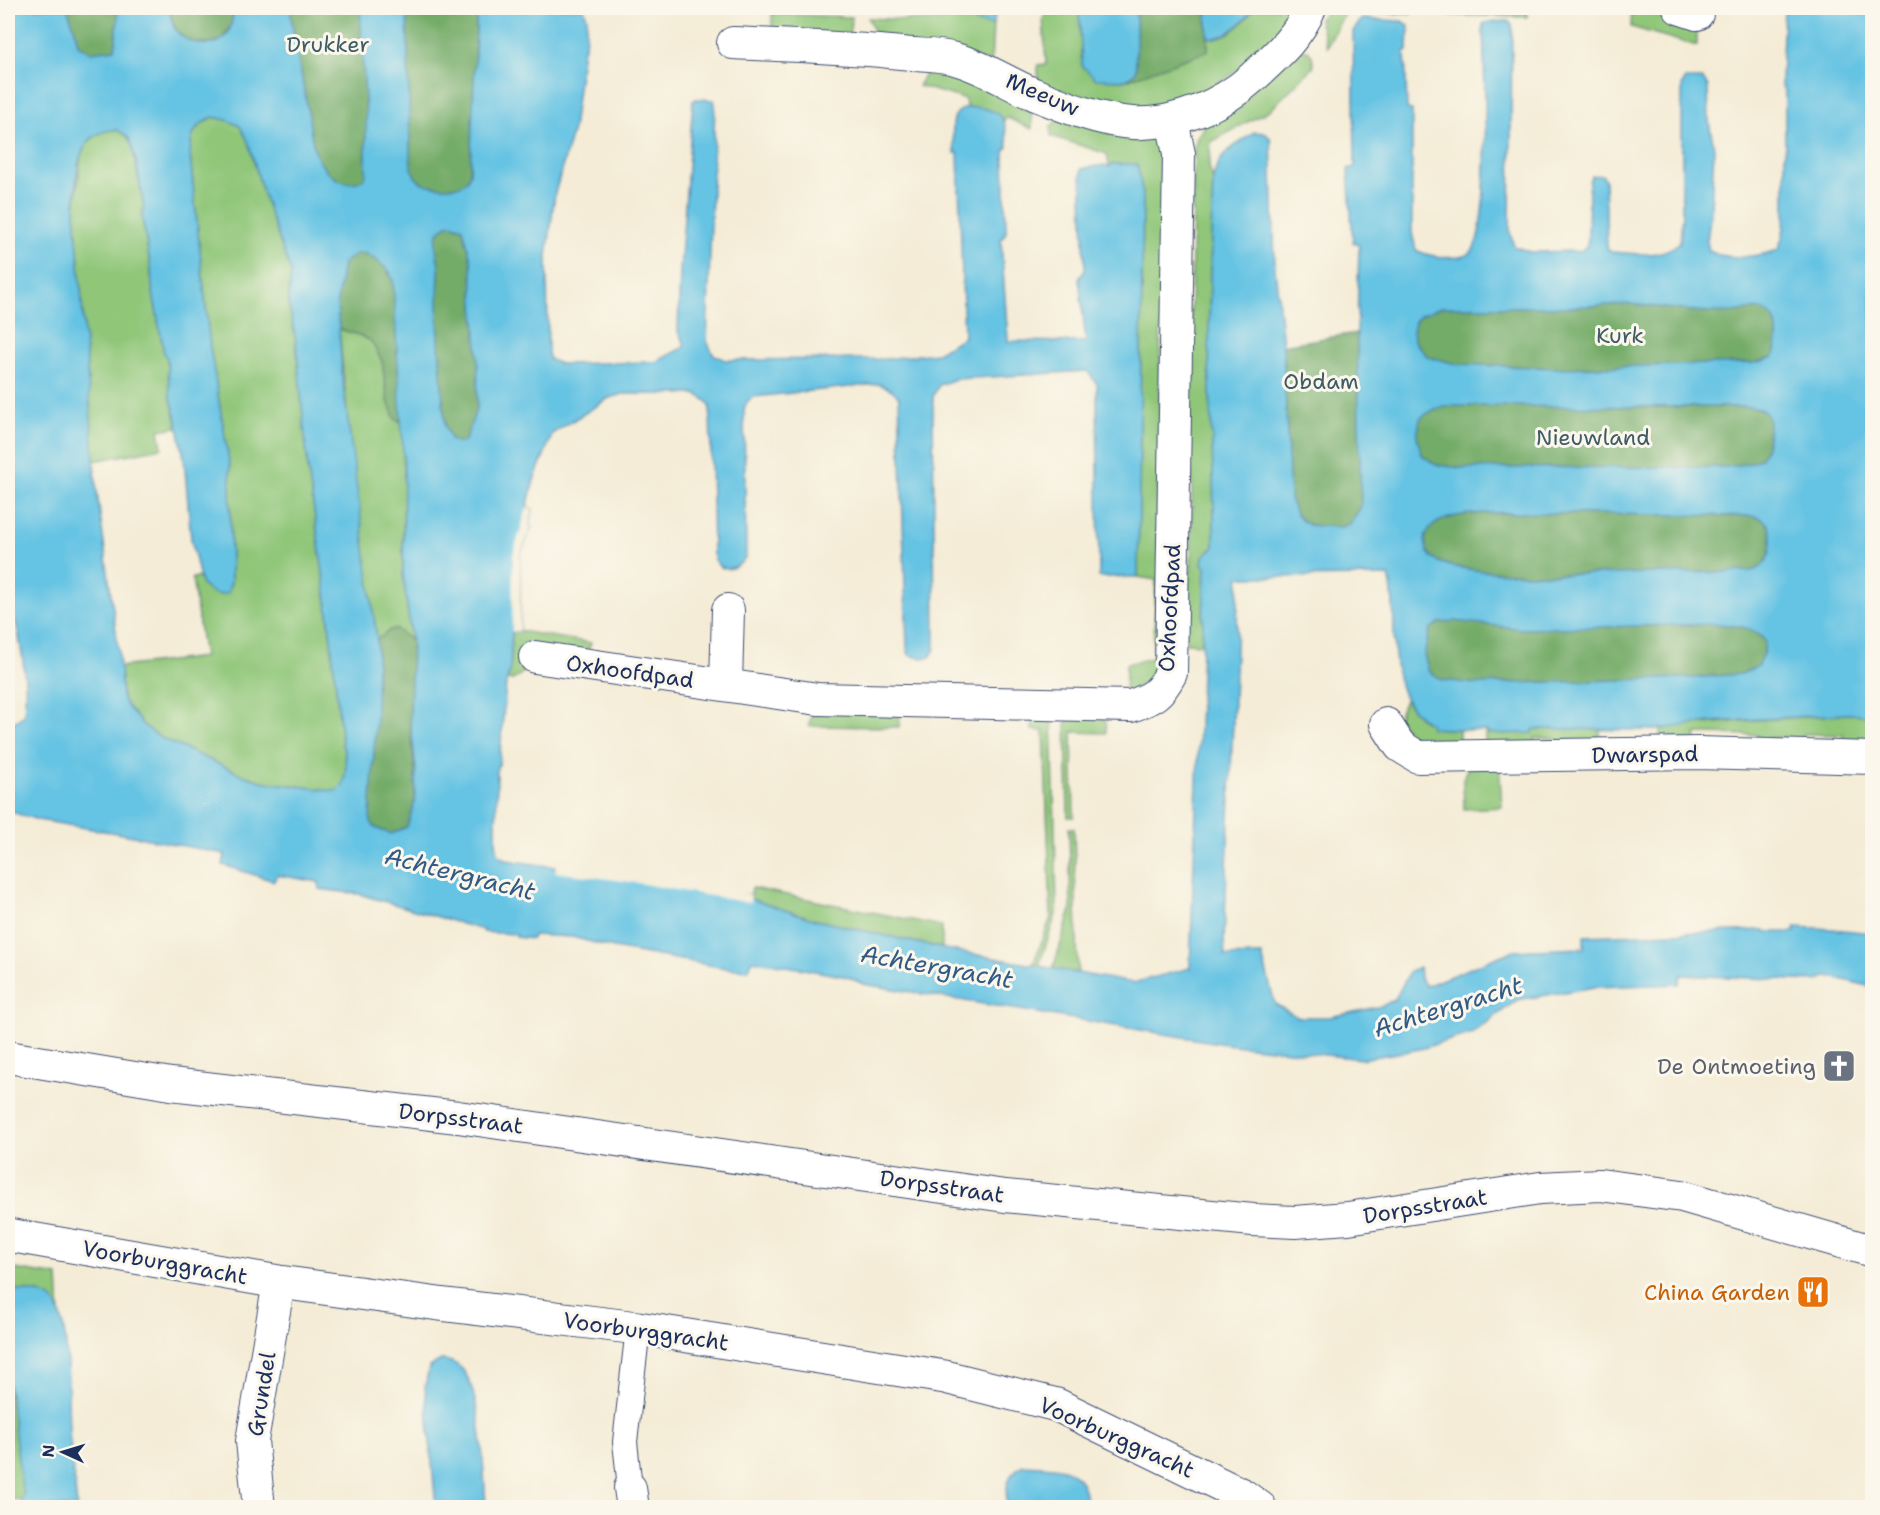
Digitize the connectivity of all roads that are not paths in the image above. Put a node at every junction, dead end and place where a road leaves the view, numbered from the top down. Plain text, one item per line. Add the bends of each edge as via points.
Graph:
1 (1310, 8) edge
2 (733, 43) dead end
3 (1172, 120) junction
4 (728, 610) dead end
5 (535, 657) dead end
6 (726, 684) junction
7 (1386, 724) dead end
8 (1872, 758) edge
9 (8, 1057) edge
10 (8, 1235) edge
11 (1872, 1251) edge
12 (279, 1282) junction
13 (638, 1328) junction
14 (632, 1498) edge
15 (1248, 1503) edge
16 (259, 1508) edge

1 - 3 street, Meeuw via 1304,24 1280,52 1233,94
2 - 3 street, Meeuw via 953,58 1097,117 1133,123
3 - 6 street, Oxhoofdpad via 1179,154 1171,673 1163,689 1149,700 1131,706 818,699
4 - 6 street, Oxhoofdpad
5 - 6 street, Oxhoofdpad
7 - 8 street, Dwarspad via 1400,746 1418,757 1698,753
9 - 11 street, Dorpsstraat via 171,1084 458,1117 1005,1196 1253,1220 1348,1218 1540,1188 1600,1185 1682,1196
10 - 12 street, Voorburggracht
12 - 13 street, Voorburggracht
12 - 16 street, Grundel via 252,1442
13 - 14 street via 625,1442
13 - 15 street, Voorburggracht via 945,1377 1057,1405

